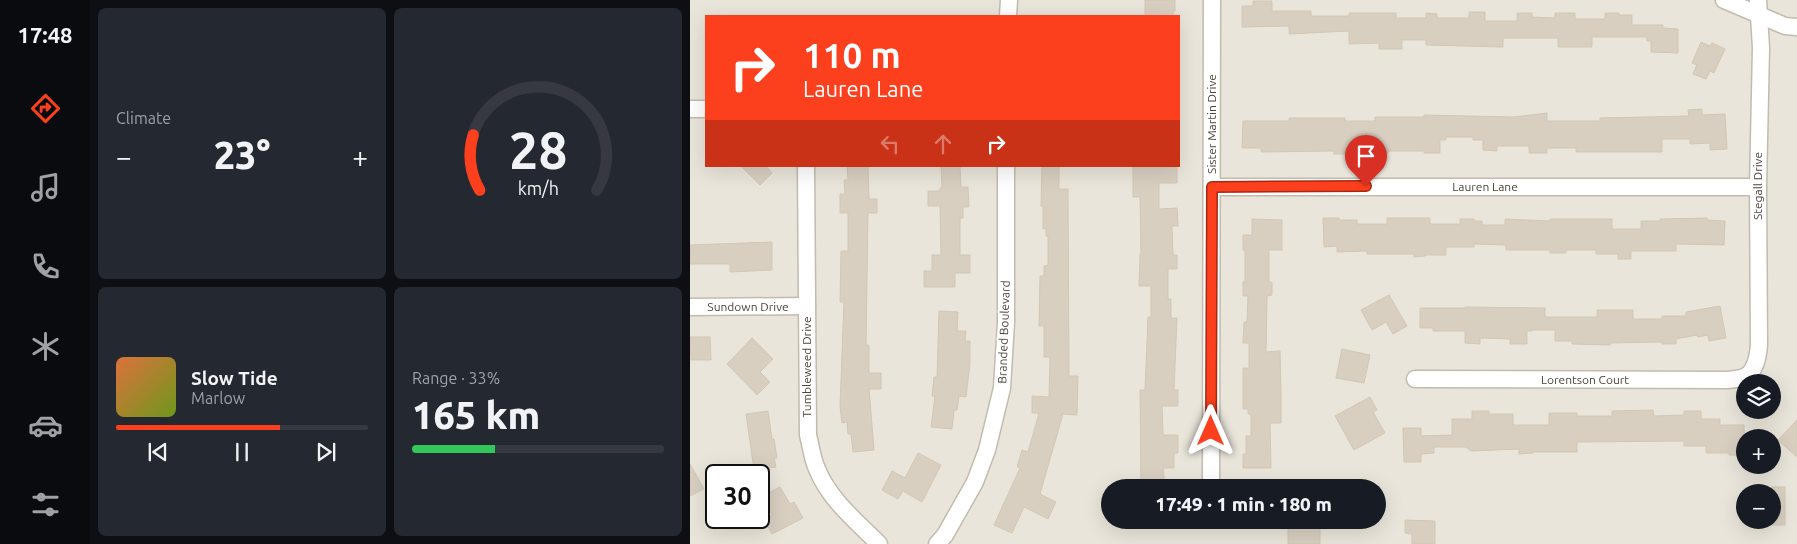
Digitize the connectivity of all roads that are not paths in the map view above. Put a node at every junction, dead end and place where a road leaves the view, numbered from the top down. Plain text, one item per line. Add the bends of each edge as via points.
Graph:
1 (1009, 0) edge
2 (1212, 0) edge
3 (1724, 0) edge
4 (1758, 7) edge
5 (1008, 15) edge
6 (1797, 27) edge
7 (690, 109) edge
8 (705, 109) edge
9 (806, 167) edge
10 (1006, 167) edge
11 (1212, 187) junction
12 (1758, 187) junction
13 (807, 306) junction
14 (690, 307) edge
15 (1752, 371) joint
16 (1415, 379) dead end
17 (1211, 479) edge
18 (879, 544) edge
19 (937, 544) edge

1 - 5 street
2 - 11 street, Sister Martin Drive
3 - 4 street
4 - 6 street via 1785,26
4 - 12 street, Stegall Drive via 1761,48
7 - 8 street
9 - 13 street, Tumbleweed Drive
10 - 19 street, Branded Boulevard via 1006,322 1002,388 987,450 975,482
11 - 12 street, Lauren Lane
11 - 17 street, Sister Martin Drive
12 - 15 street, Stegall Drive via 1759,345
13 - 14 street, Sundown Drive
13 - 18 street, Tumbleweed Drive via 808,435 816,468 846,511
15 - 16 street, Lorentson Court via 1745,377 1728,380

